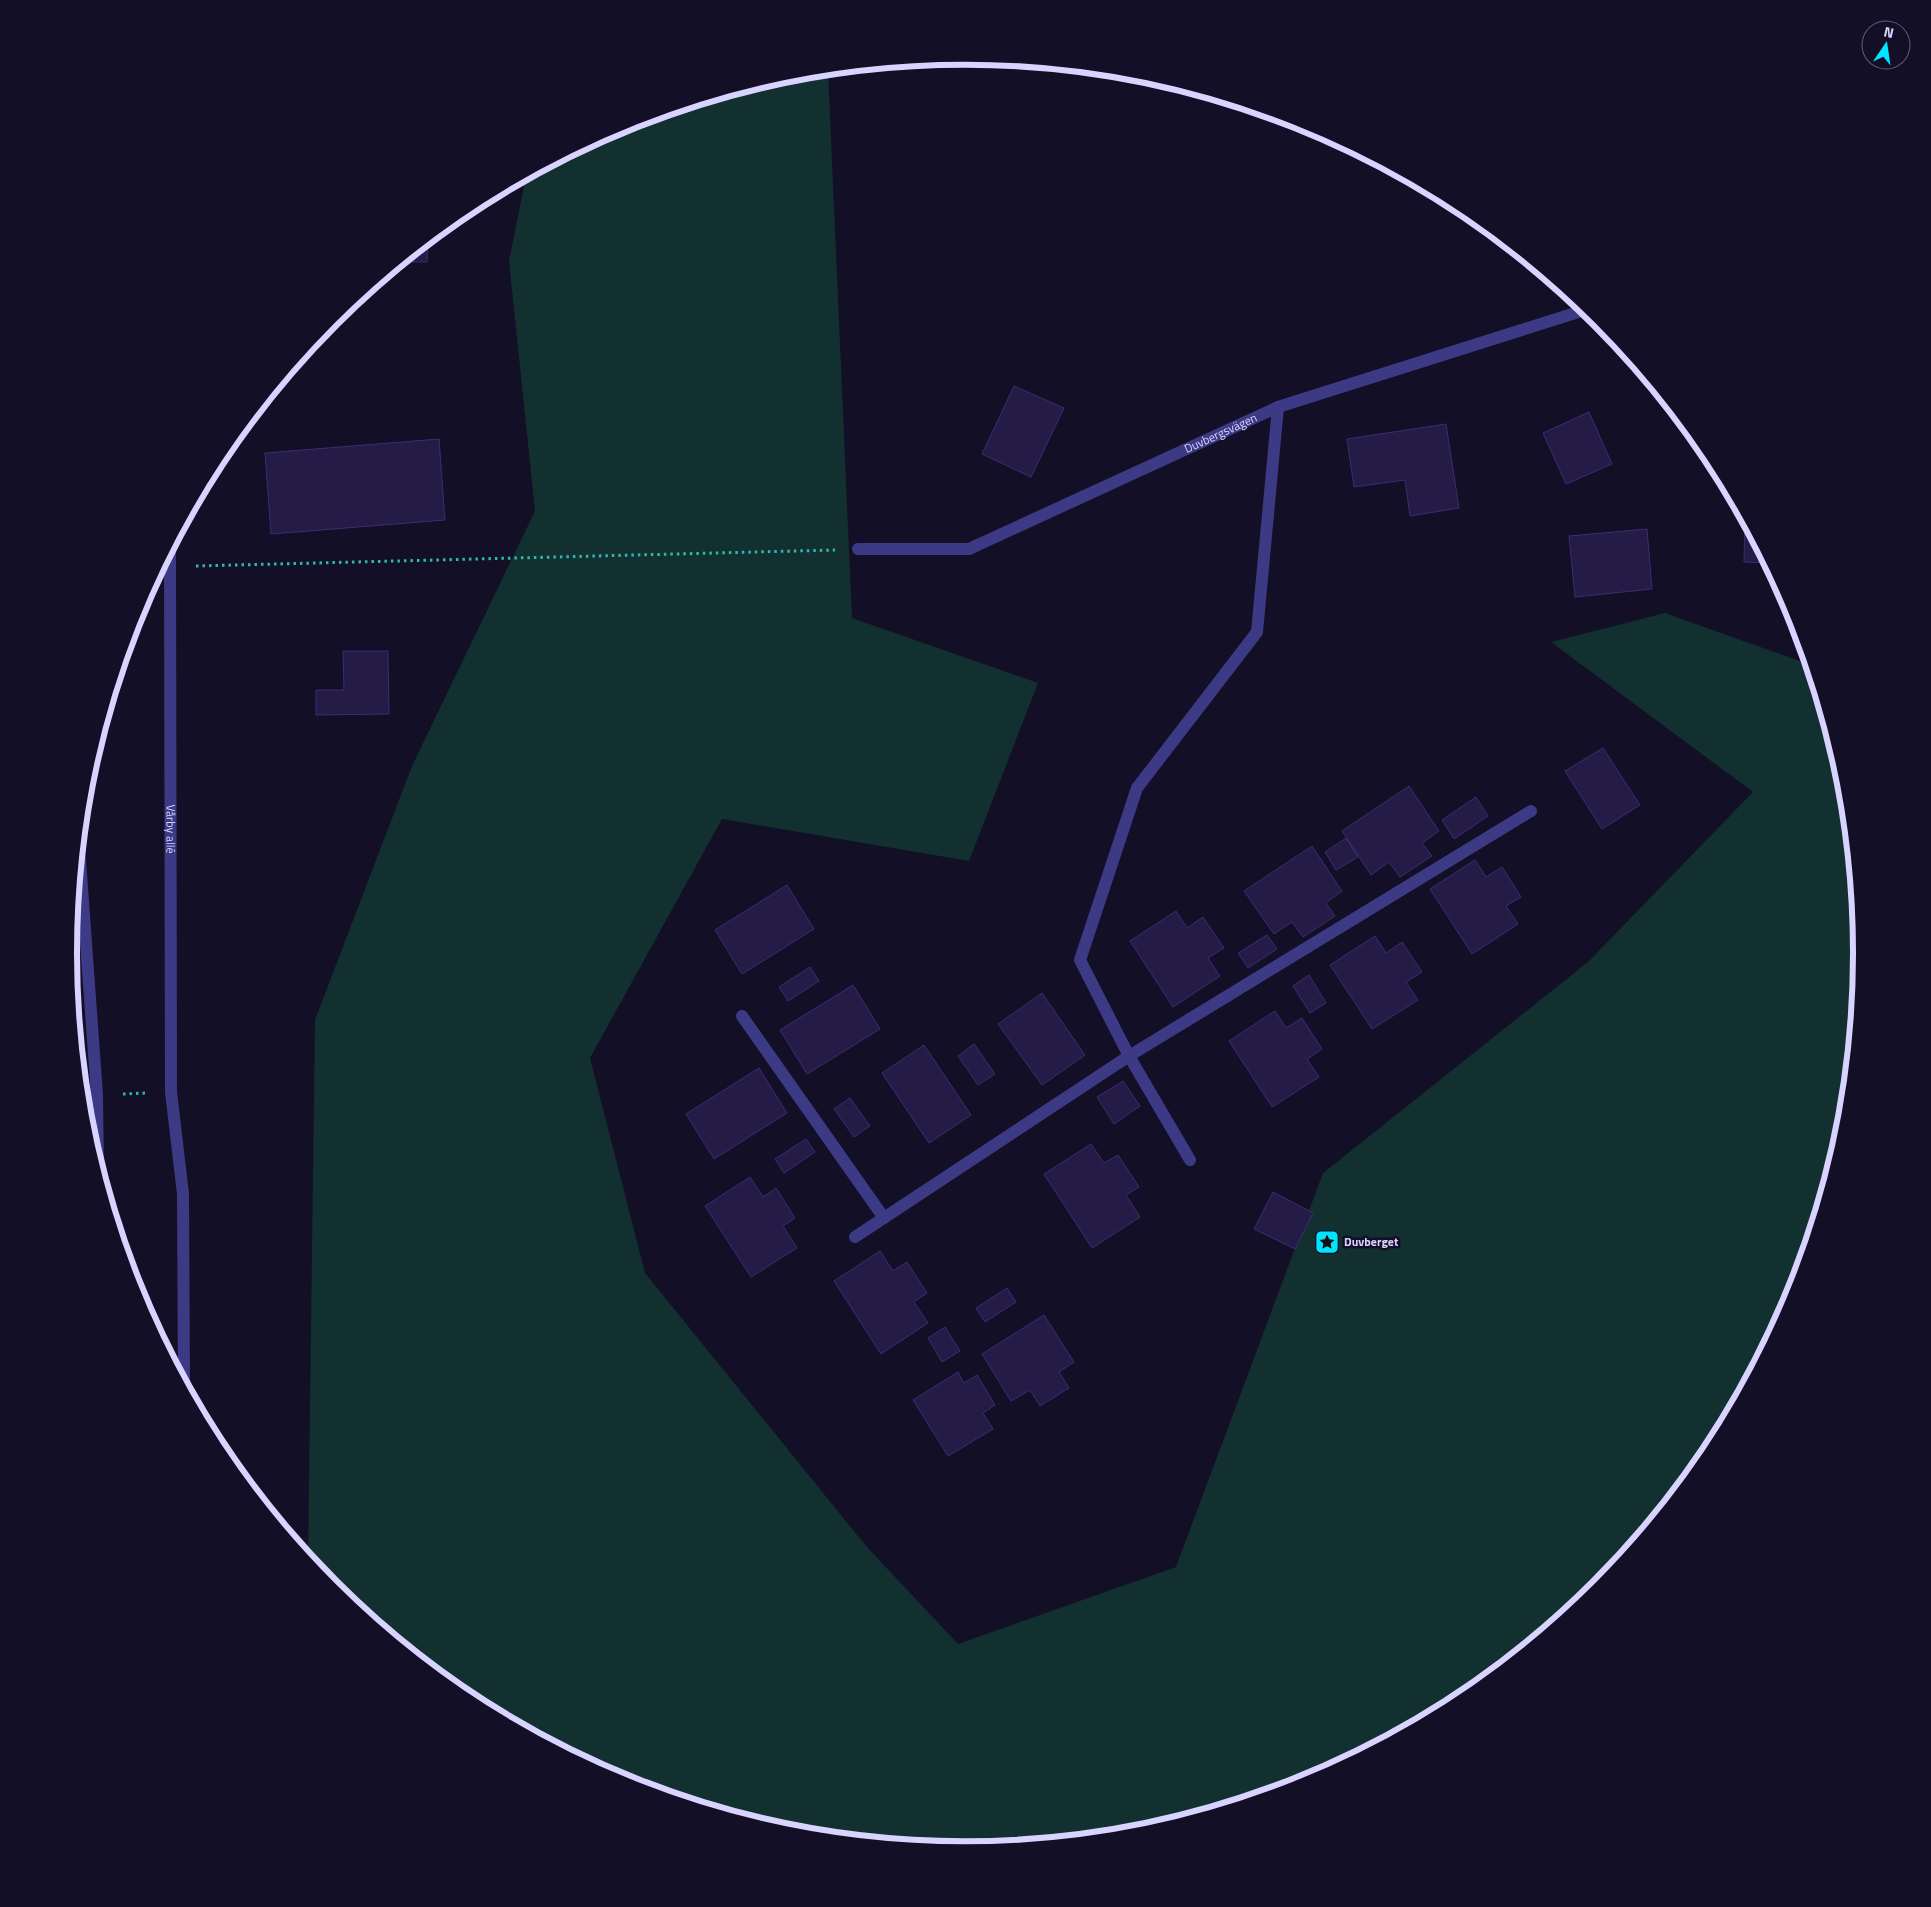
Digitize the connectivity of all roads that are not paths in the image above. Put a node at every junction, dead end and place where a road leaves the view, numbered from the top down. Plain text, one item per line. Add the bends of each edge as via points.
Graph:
1 (1580, 312) edge
2 (1278, 407) junction
3 (858, 549) road end
4 (165, 570) edge
5 (1531, 811) dead end
6 (81, 875) edge
7 (742, 1016) dead end
8 (1130, 1056) junction
9 (98, 1143) edge
10 (1190, 1160) dead end
11 (884, 1218) junction
12 (855, 1237) dead end
13 (184, 1375) edge

1 - 2 street, Duvbergsvägen
2 - 3 street, Duvbergsvägen via 970,549
2 - 8 street via 1258,632 1137,788 1080,960
4 - 13 street, Vårby allé via 171,1092 183,1194
5 - 8 street
6 - 9 street
7 - 11 street
8 - 10 street
8 - 11 street
11 - 12 street

